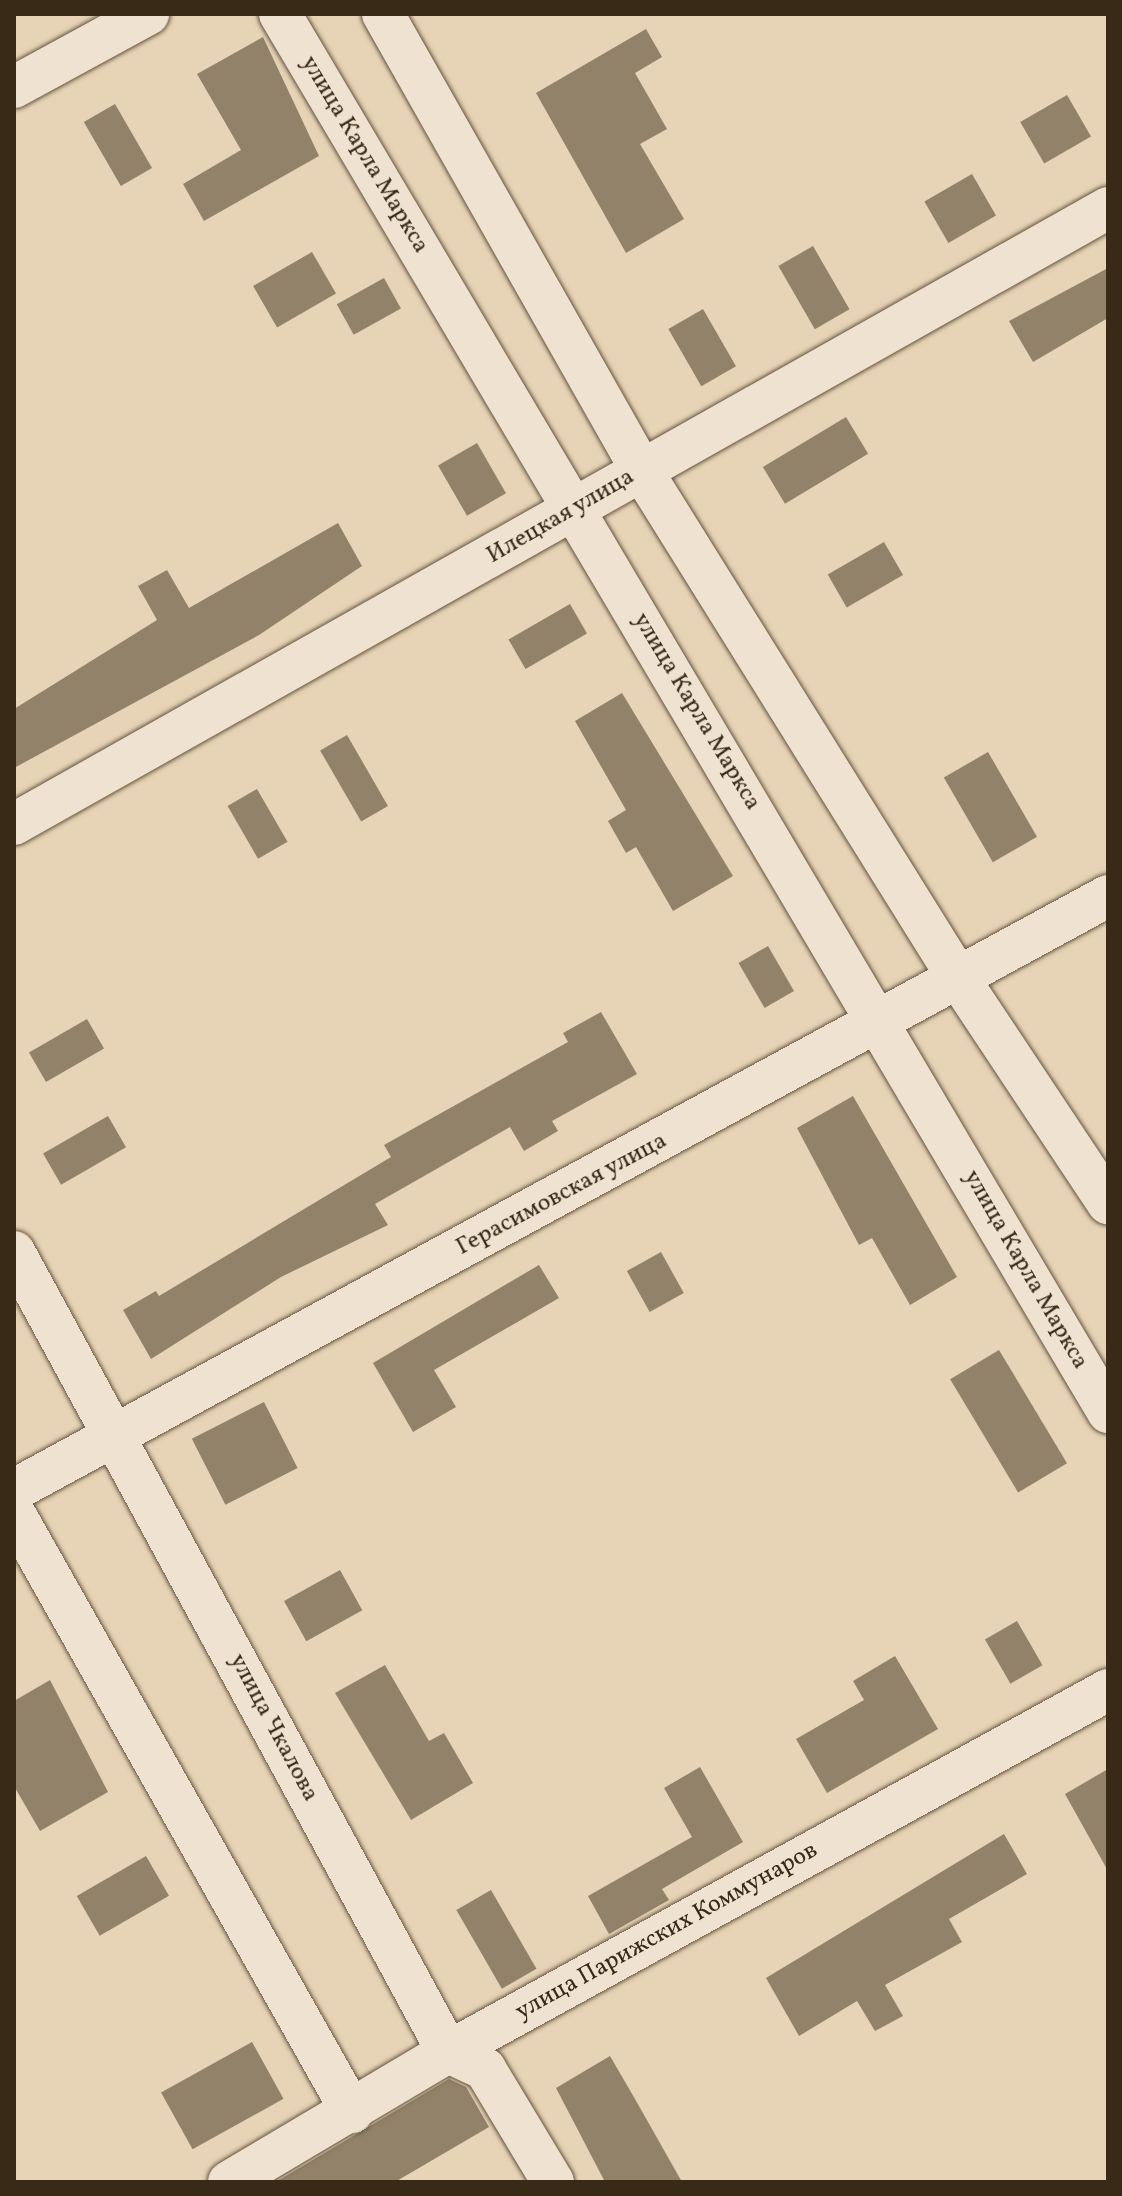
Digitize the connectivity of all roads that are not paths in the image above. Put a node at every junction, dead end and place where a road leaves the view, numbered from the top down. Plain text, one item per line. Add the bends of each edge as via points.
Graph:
1 (148, 14) edge
2 (280, 14) edge
3 (383, 14) edge
4 (14, 87) edge
5 (1108, 208) edge
6 (642, 471) junction
7 (575, 510) junction
8 (14, 824) edge
9 (1108, 896) edge
10 (957, 976) junction
11 (881, 1024) junction
12 (1108, 1203) edge
13 (14, 1252) edge
14 (1108, 1412) edge
15 (115, 1436) junction
16 (14, 1490) edge
17 (14, 1513) edge
18 (1108, 1690) edge
19 (448, 2052) junction
20 (352, 2112) junction
21 (229, 2182) edge
22 (553, 2182) edge

1 - 4 street
2 - 7 street, улица Карла Маркса
3 - 6 street
5 - 6 street, Илецкая улица
6 - 7 street, Илецкая улица
6 - 10 street
7 - 8 street, Илецкая улица
7 - 11 street, улица Карла Маркса
9 - 10 street, Герасимовская улица
10 - 11 street, Герасимовская улица
10 - 12 street
11 - 14 street, улица Карла Маркса
11 - 15 street, Герасимовская улица
13 - 15 street, улица Чкалова
15 - 16 street, Герасимовская улица
15 - 19 street, улица Чкалова
17 - 20 street
18 - 19 street, улица Парижских Коммунаров
19 - 20 street, улица Парижских Коммунаров
19 - 22 street via 485,2069
20 - 21 street, улица Парижских Коммунаров

